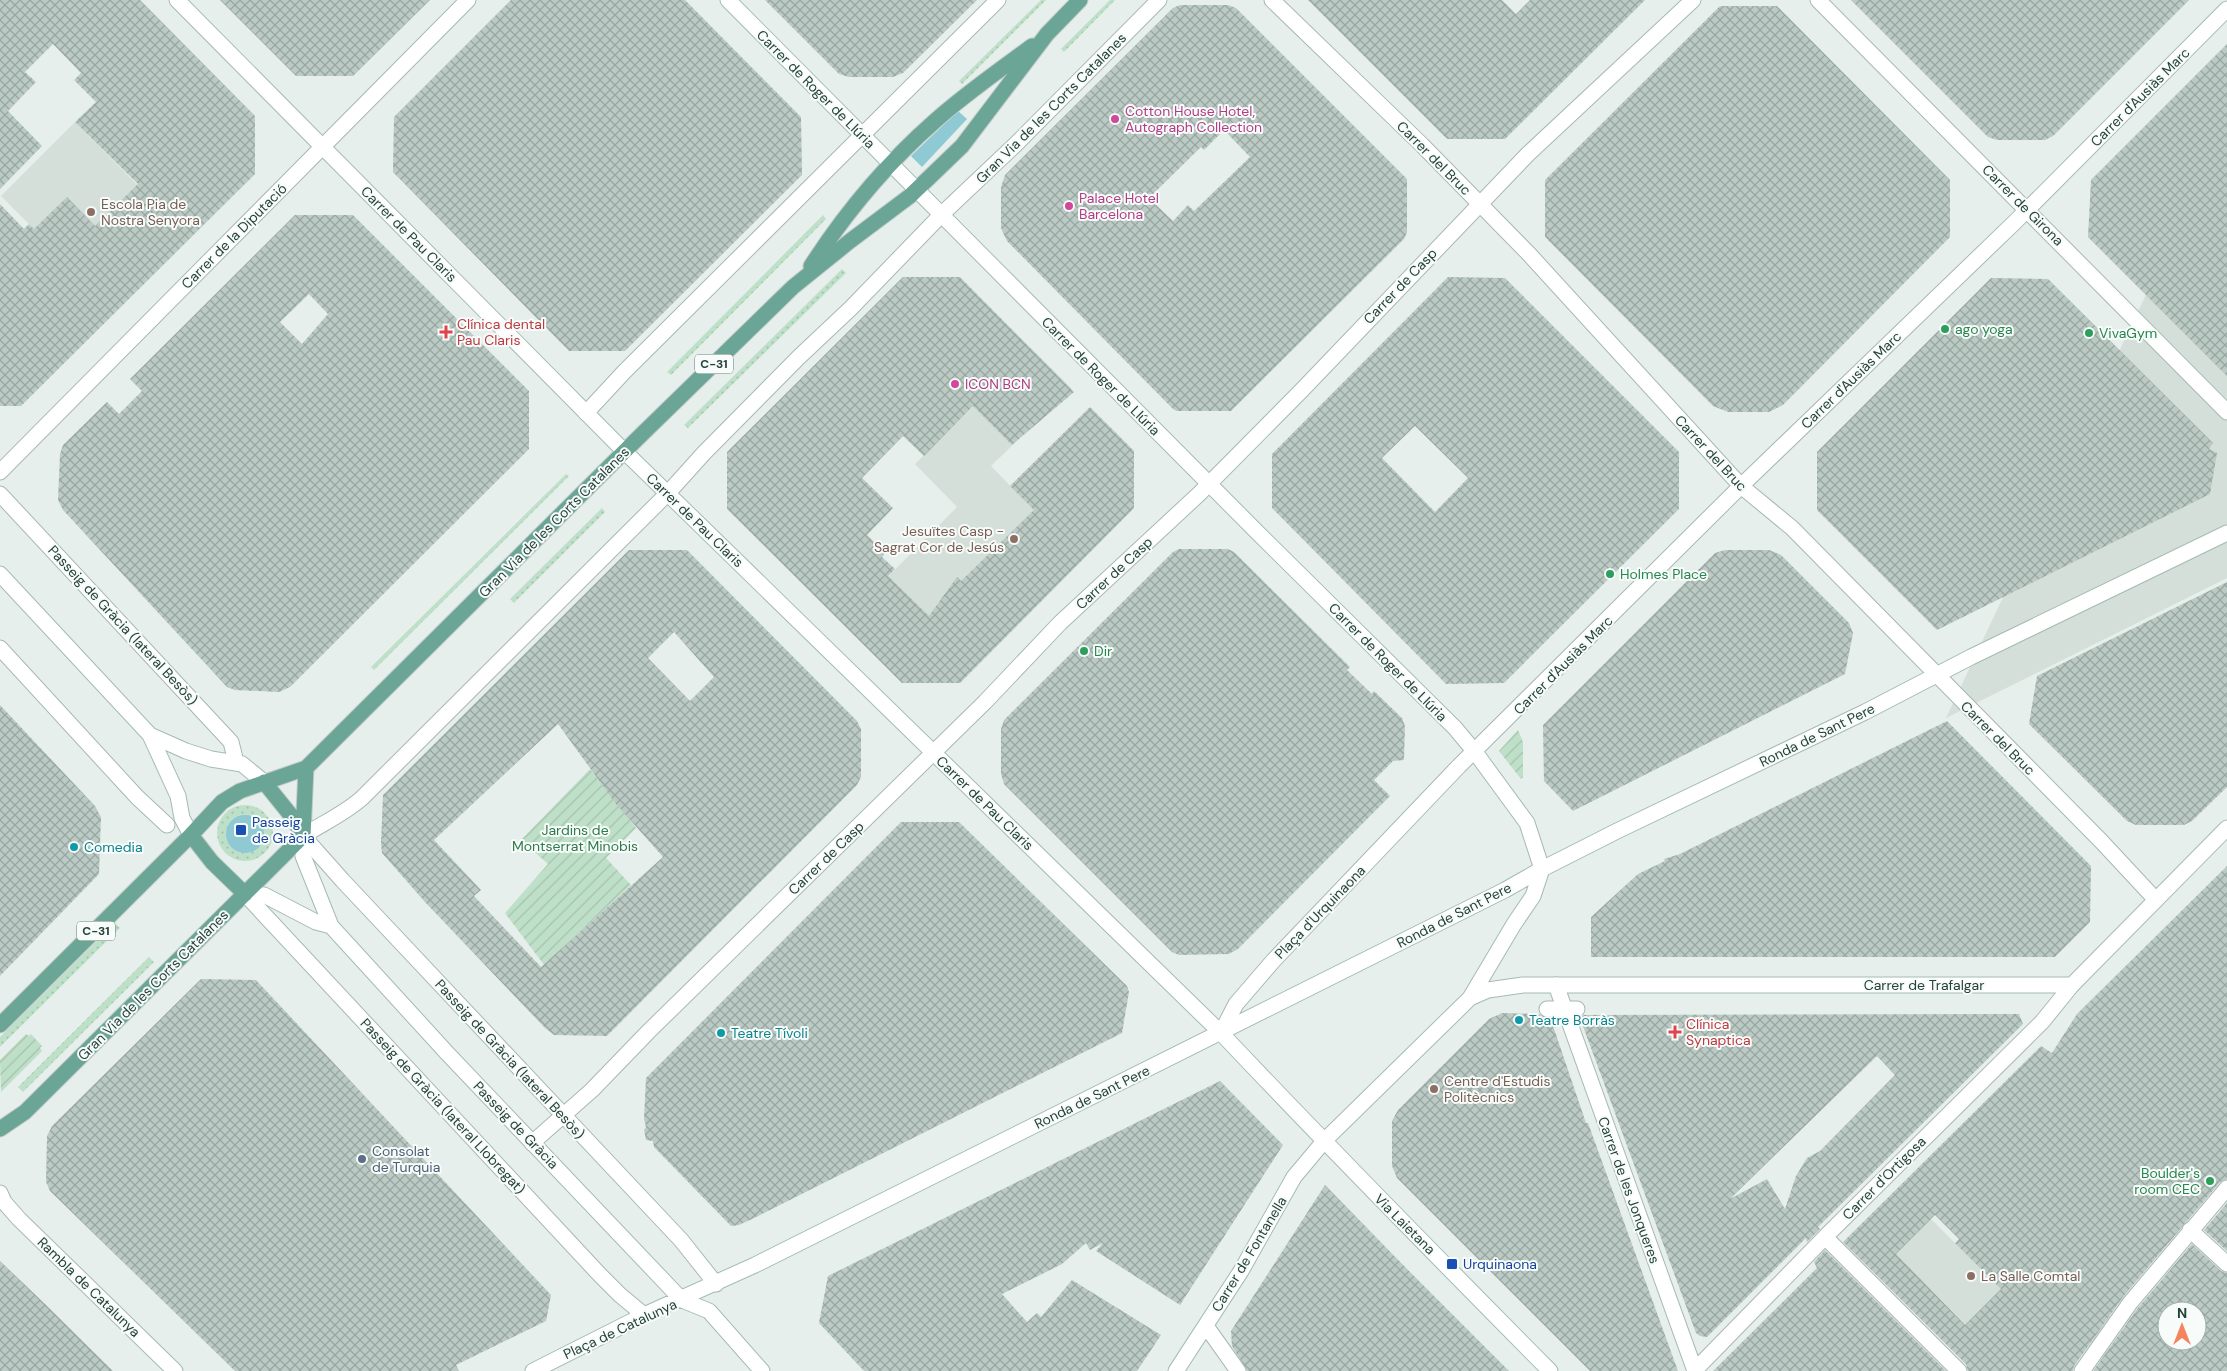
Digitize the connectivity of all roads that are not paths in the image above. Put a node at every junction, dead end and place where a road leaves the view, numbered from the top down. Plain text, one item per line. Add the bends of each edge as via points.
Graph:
1 (177, 0) edge
2 (468, 0) edge
3 (728, 0) edge
4 (998, 0) edge
5 (1080, 0) edge
6 (1159, 0) edge
7 (1272, 0) edge
8 (1693, 0) edge
9 (1818, 0) edge
10 (2227, 9) edge
11 (1047, 34) junction
12 (862, 135) junction
13 (322, 146) junction
14 (891, 163) junction
15 (917, 190) junction
16 (1480, 204) junction
17 (2028, 210) junction
18 (942, 214) junction
19 (803, 278) junction
20 (2227, 412) edge
21 (586, 413) junction
22 (624, 452) junction
23 (0, 472) edge
24 (1209, 484) junction
25 (1741, 486) junction
26 (668, 493) junction
27 (0, 494) edge
28 (2227, 533) edge
29 (0, 574) edge
30 (0, 648) edge
31 (1937, 674) junction
32 (150, 734) junction
33 (1475, 752) junction
34 (934, 753) junction
35 (236, 762) junction
36 (306, 768) junction
37 (264, 782) junction
38 (167, 825) dead end
39 (2227, 828) edge
40 (191, 836) junction
41 (303, 836) junction
42 (1542, 869) junction
43 (245, 894) junction
44 (2156, 900) junction
45 (330, 926) junction
46 (1556, 985) junction
47 (2072, 985) junction
48 (1470, 998) junction
49 (1547, 1009) dead end
50 (1571, 1009) junction
51 (0, 1025) edge
52 (1221, 1033) junction
53 (564, 1114) junction
54 (0, 1129) edge
55 (1325, 1140) junction
56 (532, 1143) junction
57 (2227, 1188) edge
58 (1, 1199) edge
59 (2190, 1230) junction
60 (1825, 1237) junction
61 (2227, 1264) edge
62 (716, 1284) junction
63 (682, 1300) junction
64 (710, 1311) junction
65 (644, 1315) junction
66 (1206, 1326) junction
67 (1695, 1370) edge
68 (175, 1371) edge
69 (532, 1371) edge
70 (762, 1371) edge
71 (1176, 1371) edge
72 (1238, 1371) edge
73 (1550, 1371) edge
74 (1958, 1371) edge
75 (2082, 1371) edge

1 - 13 street, Carrer de Pau Claris
2 - 13 street, Carrer de la Diputació
3 - 12 street, Carrer de Roger de Llúria
4 - 12 street
5 - 11 main road, Gran Via de les Corts Catalanes / C-31
6 - 18 street, Gran Via de les Corts Catalanes
7 - 16 street, Carrer del Bruc
8 - 16 street, Carrer de Casp via 1528,154
9 - 17 street, Carrer de Girona
10 - 17 street, Carrer d'Ausiàs Marc
11 - 14 main road, Gran Via de les Corts Catalanes / C-31 via 935,120
11 - 15 main road, Gran Via de les Corts Catalanes / C-31 via 962,146
12 - 14 street, Carrer de Roger de Llúria
12 - 21 street
13 - 21 street, Carrer de Pau Claris
13 - 23 street, Carrer de la Diputació
14 - 15 street, Carrer de Roger de Llúria
14 - 19 main road, Gran Via de les Corts Catalanes / C-31 via 840,222
15 - 18 street, Carrer de Roger de Llúria
15 - 19 main road, Gran Via de les Corts Catalanes / C-31
16 - 24 street, Carrer de Casp
16 - 25 street, Carrer del Bruc
17 - 20 street, Carrer de Girona
17 - 25 street, Carrer d'Ausiàs Marc
18 - 24 street, Carrer de Roger de Llúria
18 - 26 street, Gran Via de les Corts Catalanes
19 - 22 main road, Gran Via de les Corts Catalanes / C-31
21 - 22 street, Carrer de Pau Claris
22 - 26 street, Carrer de Pau Claris
22 - 36 main road, Gran Via de les Corts Catalanes / C-31
24 - 33 street, Carrer de Roger de Llúria via 1455,728
24 - 34 street, Carrer de Casp via 1060,623
25 - 31 street, Carrer del Bruc via 1792,528
25 - 33 street, Carrer d'Ausiàs Marc
26 - 34 street, Carrer de Pau Claris
26 - 41 street, Gran Via de les Corts Catalanes via 362,798
27 - 35 street, Passeig de Gràcia (lateral Besòs) via 231,742
28 - 31 street, Ronda de Sant Pere
29 - 32 street
30 - 38 street via 137,797
31 - 42 street, Ronda de Sant Pere
31 - 44 street, Carrer del Bruc
32 - 35 street via 186,752
32 - 40 street via 178,796 182,818
33 - 42 street via 1527,823
33 - 52 street, Plaça d'Urquinaona via 1273,961 1236,1004
34 - 52 street, Carrer de Pau Claris
34 - 53 street, Carrer de Casp
35 - 37 street
36 - 37 main road, Gran Via de les Corts Catalanes / C-31
36 - 41 main road
37 - 40 main road, Gran Via de les Corts Catalanes / C-31 via 222,802
37 - 41 main road
39 - 44 street
40 - 43 main road
40 - 51 main road, Gran Via de les Corts Catalanes / C-31
41 - 43 main road, Gran Via de les Corts Catalanes
41 - 45 street, Passeig de Gràcia via 303,856
41 - 53 street, Passeig de Gràcia (lateral Besòs)
42 - 48 street via 1533,896
42 - 52 street, Ronda de Sant Pere
43 - 45 street, Passeig de Gràcia via 264,895
43 - 54 main road, Gran Via de les Corts Catalanes via 24,1112
43 - 65 street, Passeig de Gràcia (lateral Llobregat) via 600,1275
44 - 47 street
45 - 56 street, Passeig de Gràcia
46 - 47 street, Carrer de Trafalgar
46 - 48 street via 1498,987
46 - 50 street, Carrer de les Jonqueres
47 - 60 street, Carrer d'Ortigosa via 2042,1022
48 - 55 street
49 - 50 street
50 - 67 street, Carrer de les Jonqueres
52 - 55 street
52 - 62 street, Ronda de Sant Pere
53 - 56 street, Carrer de Casp
53 - 62 street, Passeig de Gràcia (lateral Besòs) via 681,1240
55 - 66 street, Carrer de Fontanella via 1294,1177
55 - 73 street, Via Laietana
56 - 63 street, Passeig de Gràcia
57 - 59 street
58 - 68 street, Rambla de Catalunya
59 - 61 street
59 - 75 street via 2130,1303
60 - 67 street, Carrer d'Ortigosa
60 - 74 street
62 - 63 street, Ronda de Sant Pere
62 - 64 street
63 - 64 street, Plaça de Catalunya
63 - 65 street, Plaça de Catalunya
64 - 70 street, Plaça de Catalunya
65 - 69 street, Plaça de Catalunya
66 - 71 street, Carrer de Fontanella
66 - 72 street

